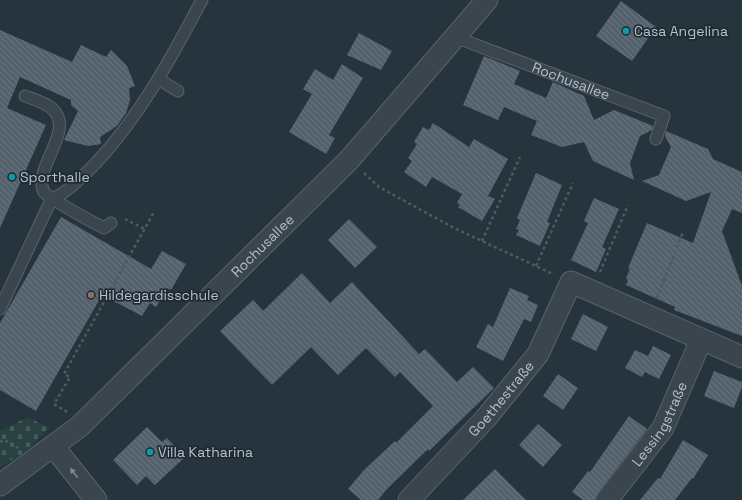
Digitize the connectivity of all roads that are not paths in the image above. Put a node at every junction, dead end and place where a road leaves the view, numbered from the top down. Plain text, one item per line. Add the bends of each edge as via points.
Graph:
1 (202, 0) edge
2 (487, 0) edge
3 (455, 37) junction
4 (158, 79) junction
5 (178, 91) dead end
6 (25, 96) dead end
7 (656, 138) dead end
8 (51, 200) junction
9 (111, 224) dead end
10 (0, 308) edge
11 (701, 340) junction
12 (742, 357) edge
13 (53, 446) junction
14 (0, 485) edge
15 (96, 500) edge
16 (409, 500) edge
17 (607, 500) edge

1 - 4 lane
2 - 3 street, Rochusallee
3 - 7 lane, Rochusallee via 664,116
3 - 13 street, Rochusallee via 349,160 80,426
4 - 5 lane
4 - 8 lane via 131,123 110,148 64,193
6 - 8 lane via 50,107 58,121 56,143 42,172 41,182 44,192
8 - 9 lane via 104,228
8 - 10 lane
11 - 12 street
11 - 16 street, Goethestraße via 571,282 538,354 486,418
11 - 17 street, Lessingstraße via 662,428
13 - 14 street, Rochusallee
15 -> 13 street

